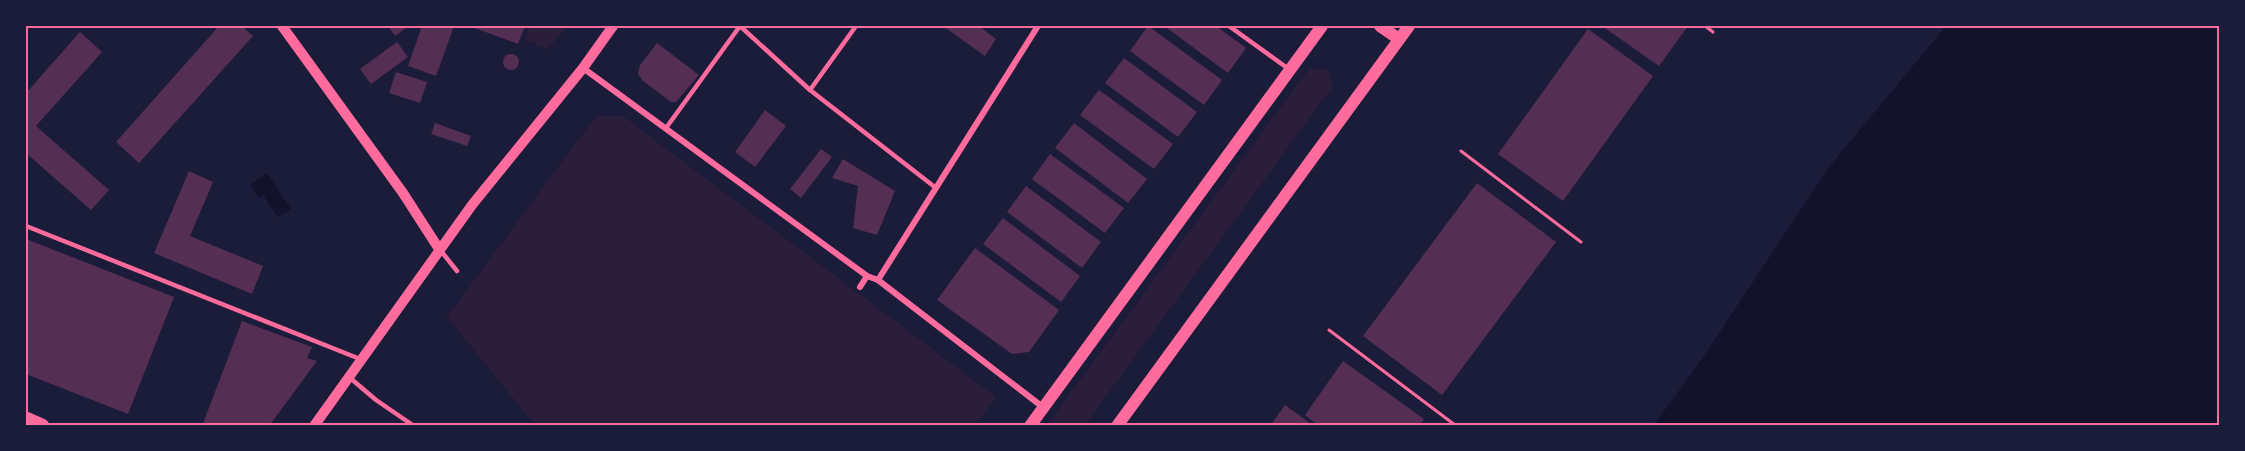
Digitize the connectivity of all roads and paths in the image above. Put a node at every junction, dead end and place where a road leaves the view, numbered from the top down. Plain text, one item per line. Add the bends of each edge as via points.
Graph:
1 (282, 26) edge
2 (613, 26) edge
3 (740, 26) edge
4 (856, 26) edge
5 (1038, 26) edge
6 (1229, 26) edge
7 (1322, 26) edge
8 (1380, 26) edge
9 (1409, 26) edge
10 (1705, 26) edge
11 (1713, 32) dead end
12 (1399, 39) junction
13 (582, 68) junction
14 (1290, 70) junction
15 (810, 90) junction
16 (666, 128) junction
17 (1461, 151) dead end
18 (936, 188) junction
19 (26, 226) edge
20 (1581, 242) dead end
21 (440, 249) junction
22 (458, 272) dead end
23 (867, 276) junction
24 (878, 280) junction
25 (860, 287) dead end
26 (1329, 330) dead end
27 (363, 360) junction
28 (349, 377) junction
29 (1044, 408) junction
30 (26, 419) edge
31 (1455, 425) edge
32 (42, 426) edge
33 (314, 426) edge
34 (414, 426) edge
35 (1030, 426) edge
36 (1117, 426) edge

1 - 21 street
2 - 13 street
3 - 15 lane
3 - 16 lane
4 - 15 lane
5 - 18 street
6 - 14 lane
7 - 14 main road
8 - 12 main road
9 - 12 main road
10 - 11 path
12 - 36 main road
13 - 16 street
13 - 21 street
14 - 29 main road
15 - 18 lane
16 - 23 street
17 - 20 path
18 - 24 street
19 - 27 lane
21 - 22 lane
21 - 27 street
23 - 24 street
23 - 25 street
24 - 29 street
26 - 31 path
27 - 28 street
28 - 33 street
28 - 34 lane
29 - 35 main road
30 - 32 main road

